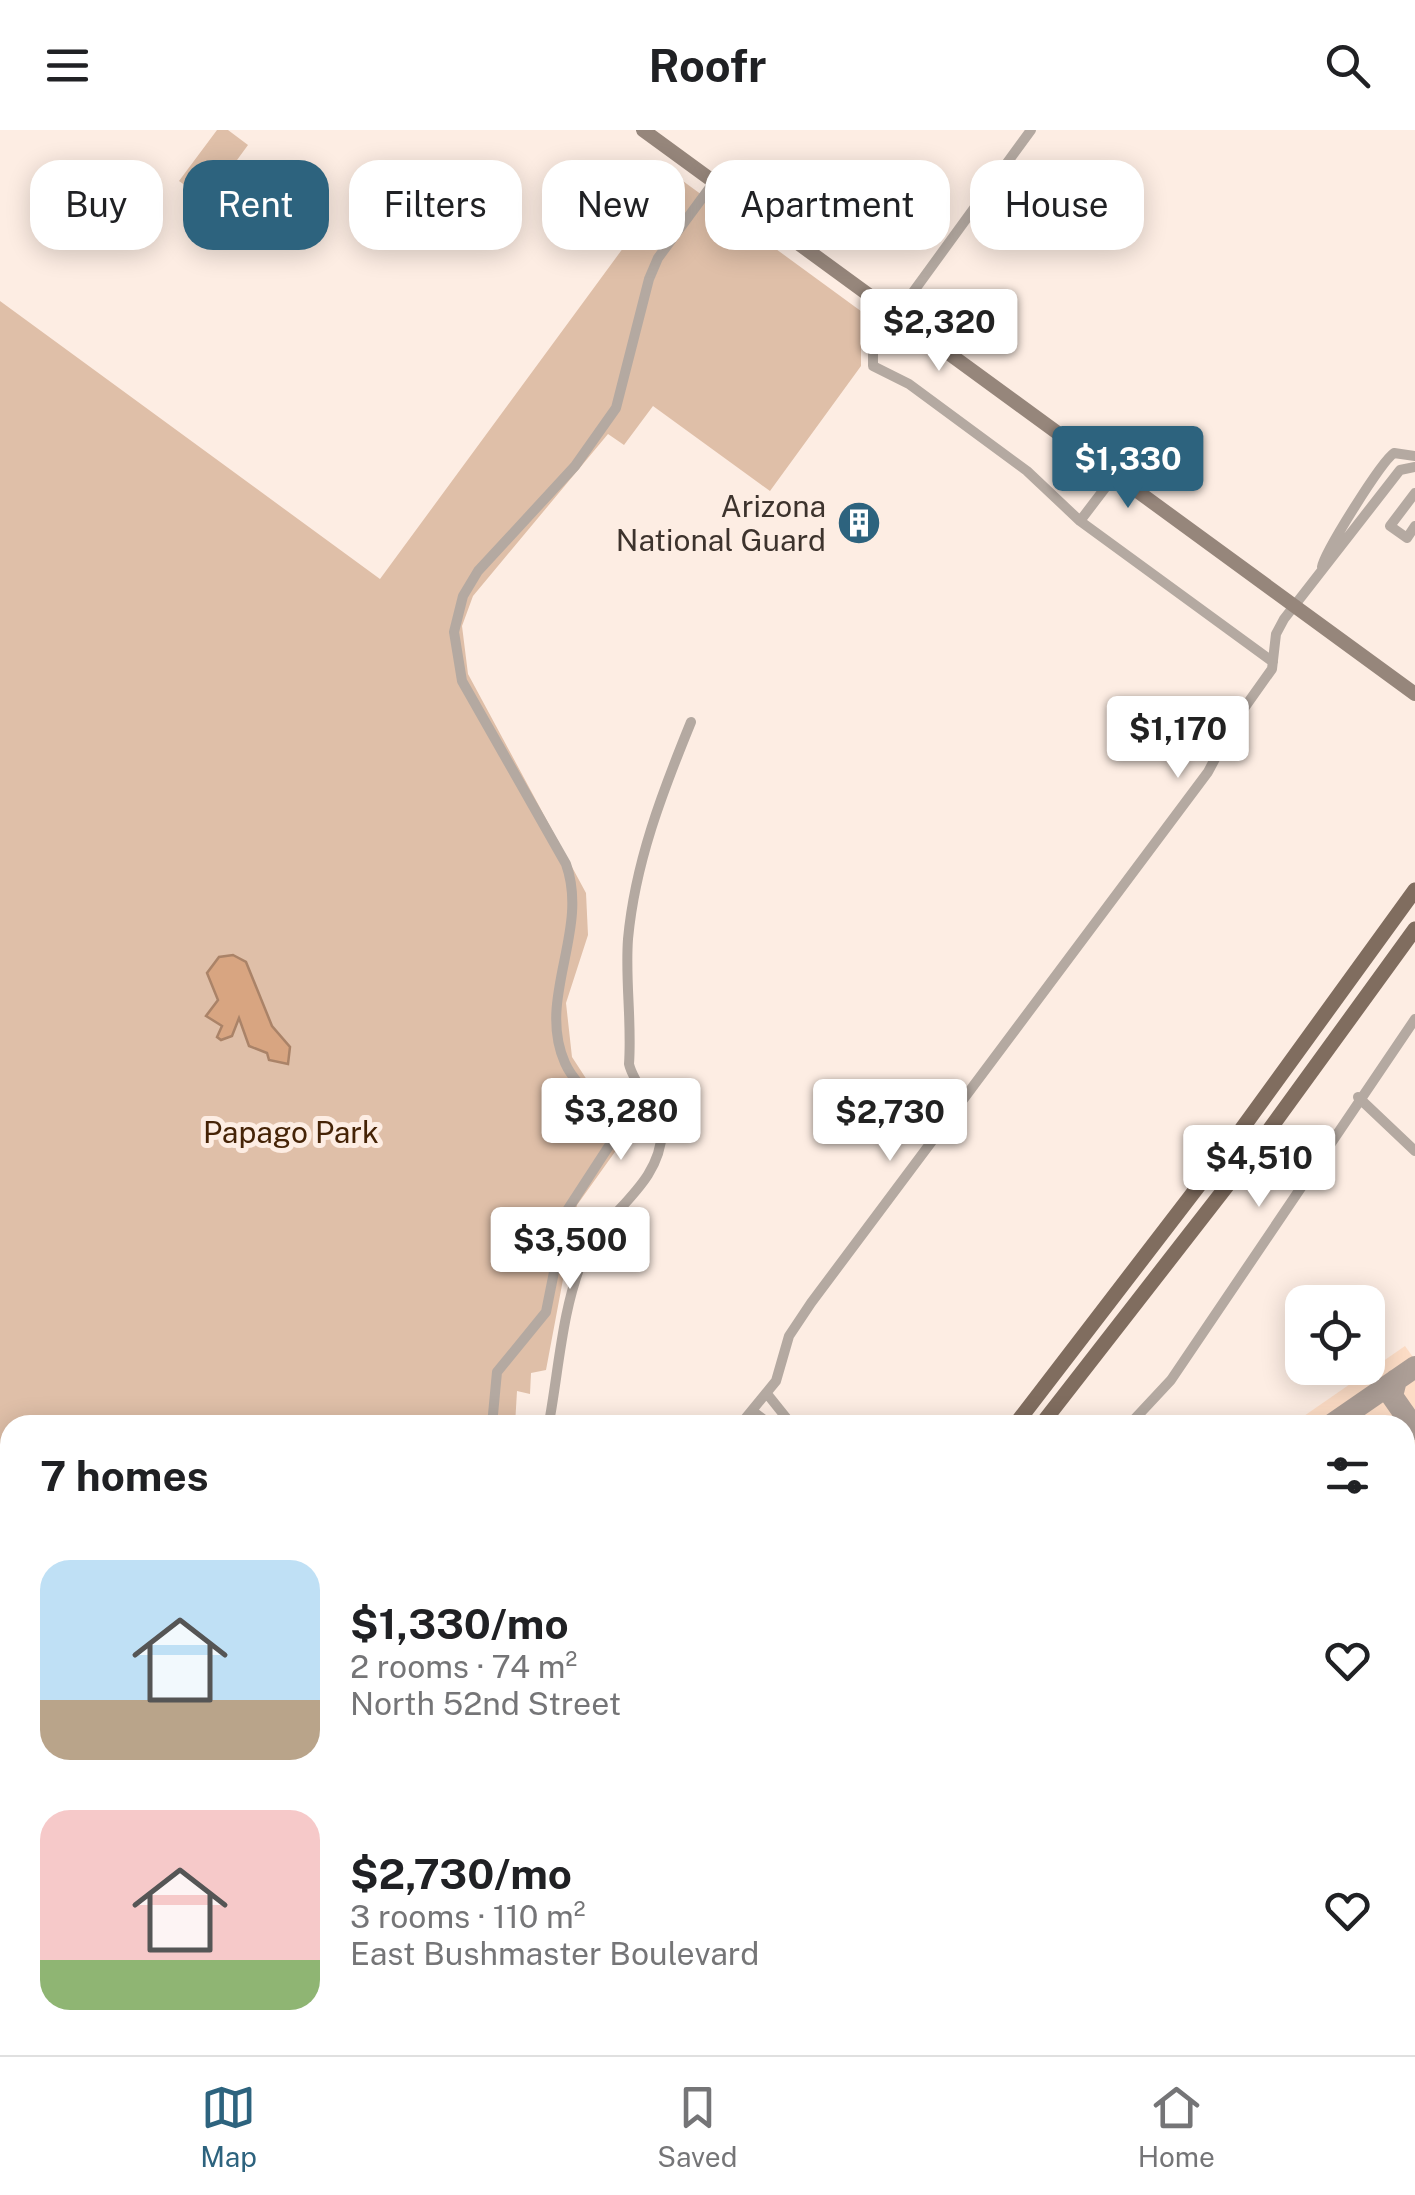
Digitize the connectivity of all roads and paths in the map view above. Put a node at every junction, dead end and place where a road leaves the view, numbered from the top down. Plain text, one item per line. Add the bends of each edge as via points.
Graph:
1 (644, 130) edge
2 (1031, 130) edge
3 (705, 175) edge
4 (705, 195) edge
5 (807, 250) edge
6 (896, 315) junction
7 (1415, 456) edge
8 (1387, 458) junction
9 (1415, 466) edge
10 (1400, 470) junction
11 (1115, 475) junction
12 (1415, 492) edge
13 (1080, 521) junction
14 (1415, 526) edge
15 (1322, 567) junction
16 (1294, 605) junction
17 (1274, 662) junction
18 (1415, 694) edge
19 (690, 722) dead end
20 (1415, 890) edge
21 (1415, 929) edge
22 (1415, 1019) edge
23 (1358, 1097) junction
24 (1415, 1151) edge
25 (768, 1394) junction
26 (755, 1413) junction
27 (493, 1415) edge
28 (550, 1415) edge
29 (752, 1415) edge
30 (758, 1415) edge
31 (784, 1415) edge
32 (1023, 1415) edge
33 (1049, 1415) edge
34 (1138, 1415) edge

1 - 3 main road
2 - 6 street
4 - 27 street via 654,268 616,408 575,466 478,571 454,632 462,681 573,886 574,922 557,1016 566,1064 622,1126 586,1176 561,1228 546,1312 497,1372
5 - 6 main road
6 - 11 main road
6 - 13 street via 873,353 873,366 909,384 1027,471
7 - 8 street via 1400,452
8 - 10 street
8 - 15 street
9 - 10 street
10 - 15 street
11 - 13 street
11 - 16 main road
12 - 14 street via 1390,526 1407,538
13 - 17 street
15 - 16 street
16 - 17 street via 1276,634
16 - 18 main road
17 - 25 street via 1196,790 788,1336
19 - 28 street via 657,805 628,937 633,1083 662,1124 661,1140 638,1192 583,1258
20 - 32 main road via 1233,1142
21 - 33 main road
22 - 23 street
23 - 24 street
23 - 34 street via 1171,1380
25 - 26 street
25 - 31 street
26 - 29 street
26 - 30 street

